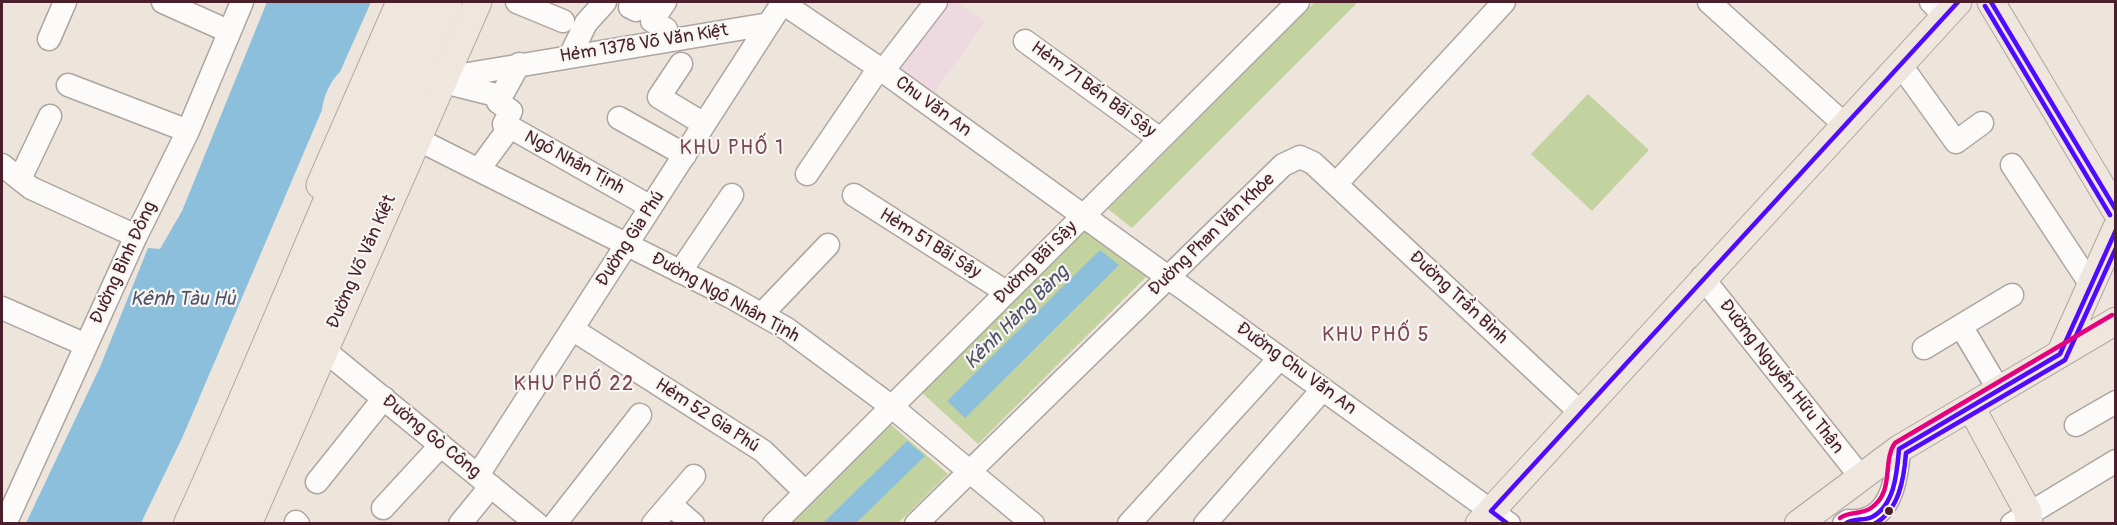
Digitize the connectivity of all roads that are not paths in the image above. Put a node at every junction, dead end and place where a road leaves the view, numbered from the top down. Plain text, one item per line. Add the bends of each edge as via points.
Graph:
1 (65, 2) edge
2 (163, 2) edge
3 (242, 2) edge
4 (400, 2) edge
5 (417, 2) edge
6 (446, 2) edge
7 (478, 2) edge
8 (518, 2) edge
9 (605, 2) edge
10 (665, 2) edge
11 (782, 2) edge
12 (936, 2) edge
13 (1295, 2) edge
14 (1504, 2) edge
15 (1709, 2) edge
16 (1991, 2) edge
17 (1944, 6) edge
18 (563, 21) dead end
19 (769, 24) junction
20 (666, 29) dead end
21 (228, 31) junction
22 (49, 39) dead end
23 (1025, 41) dead end
24 (570, 56) junction
25 (519, 64) junction
26 (681, 64) dead end
27 (1900, 64) junction
28 (881, 70) junction
29 (443, 80) junction
30 (68, 85) dead end
31 (500, 96) junction
32 (50, 116) dead end
33 (619, 118) dead end
34 (1982, 123) dead end
35 (704, 124) junction
36 (1844, 124) junction
37 (510, 127) junction
38 (188, 131) junction
39 (417, 139) junction
40 (1160, 139) junction
41 (685, 155) junction
42 (2, 165) edge
43 (2012, 165) dead end
44 (479, 169) junction
45 (807, 174) dead end
46 (20, 179) junction
47 (1336, 184) junction
48 (732, 195) dead end
49 (854, 195) dead end
50 (651, 207) junction
51 (2115, 211) edge
52 (1084, 215) junction
53 (2115, 229) edge
54 (136, 236) junction
55 (828, 244) dead end
56 (627, 245) junction
57 (680, 272) junction
58 (1169, 277) junction
59 (1702, 278) junction
60 (2091, 285) junction
61 (1006, 292) junction
62 (2012, 295) dead end
63 (2, 308) edge
64 (762, 314) junction
65 (2115, 321) edge
66 (1961, 326) junction
67 (572, 329) junction
68 (86, 345) junction
69 (1924, 348) dead end
70 (324, 350) junction
71 (2060, 354) junction
72 (1281, 358) junction
73 (1323, 389) junction
74 (1999, 390) junction
75 (384, 398) junction
76 (2115, 402) edge
77 (892, 407) junction
78 (1971, 407) junction
79 (1580, 412) junction
80 (640, 416) dead end
81 (2076, 425) dead end
82 (441, 445) junction
83 (1899, 449) junction
84 (2115, 461) edge
85 (969, 471) junction
86 (694, 476) dead end
87 (1860, 476) junction
88 (485, 480) junction
89 (317, 482) dead end
90 (805, 492) junction
91 (670, 504) junction
92 (383, 508) dead end
93 (1888, 517) edge
94 (1493, 519) edge
95 (530, 521) edge
96 (2028, 521) edge
97 (5, 524) edge
98 (176, 524) edge
99 (190, 524) edge
100 (219, 524) edge
101 (248, 524) edge
102 (460, 524) edge
103 (555, 524) edge
104 (653, 524) edge
105 (693, 524) edge
106 (774, 524) edge
107 (916, 524) edge
108 (1033, 524) edge
109 (1129, 524) edge
110 (1205, 524) edge
111 (1798, 524) edge
112 (1844, 524) edge

1 - 22 street
2 - 21 street
3 - 21 street, Đường Bình Đông
4 - 98 main road
5 - 99 highway
6 - 100 highway, Đường Võ Văn Kiệt
7 - 29 main road, Đường Võ Văn Kiệt
8 - 18 street
9 - 24 street via 586,23
10 - 20 street via 652,21
11 - 19 street, Đường Gia Phú
11 - 28 street, Chu Văn An
12 - 28 street
13 - 40 street, Đường Bãi Sậy
14 - 47 street
15 - 36 street
16 - 51 main road
17 - 27 main road
19 - 24 street, Hẻm 1378 Võ Văn Kiệt
19 - 35 street, Đường Gia Phú
21 - 38 street, Đường Bình Đông
23 - 40 street, Hẻm 71 Bến Bãi Sậy
24 - 25 street, Hẻm 1378 Võ Văn Kiệt
25 - 29 street, Hẻm 1378 Võ Văn Kiệt
25 - 31 street
26 - 35 street via 659,97
27 - 34 street via 1956,142
27 - 36 main road
28 - 45 street
28 - 52 street, Chu Văn An
29 - 31 street
29 - 39 main road, Đường Võ Văn Kiệt
30 - 38 street
31 - 37 street via 498,102 511,111 504,124
32 - 46 street
33 - 41 street
35 - 41 street, Đường Gia Phú
36 - 59 main road
37 - 44 street, Ngô Nhân Tịnh
37 - 50 street, Ngô Nhân Tịnh
38 - 54 street, Đường Bình Đông
39 - 44 street, Đường Ngô Nhân Tịnh
39 - 70 main road, Đường Võ Văn Kiệt
40 - 52 street, Đường Bãi Sậy
41 - 50 street, Đường Gia Phú
42 - 46 street
43 - 60 street
44 - 56 street, Đường Ngô Nhân Tịnh
46 - 54 street
47 - 58 street, Đường Phan Văn Khỏe via 1309,160 1300,157 1288,161
47 - 79 street, Đường Trần Bình
48 - 57 street
49 - 61 street, Hẻm 51 Bãi Sậy
50 - 56 street, Đường Gia Phú
52 - 58 street, Đường Chu Văn An
52 - 61 street, Đường Bãi Sậy
53 - 60 main road
54 - 68 street, Đường Bình Đông
55 - 64 street
56 - 57 street, Đường Ngô Nhân Tịnh
56 - 67 street, Đường Gia Phú
57 - 64 street, Đường Ngô Nhân Tịnh
58 - 72 street, Đường Chu Văn An
58 - 85 street, Đường Phan Văn Khỏe
59 - 79 main road
59 - 87 street, Đường Nguyễn Hữu Thận
60 - 71 main road
61 - 77 street, Đường Bãi Sậy
62 - 66 street
63 - 68 street
64 - 77 street, Đường Ngô Nhân Tịnh
65 - 71 main road
66 - 69 street
66 - 74 street
67 - 88 street, Đường Gia Phú
67 - 90 street, Hẻm 52 Gia Phú via 763,451
68 - 97 street, Đường Bình Đông
70 - 75 street, Đường Gò Công
70 - 101 main road, Đường Võ Văn Kiệt
71 - 74 main road
72 - 73 street, Đường Chu Văn An
72 - 109 street
73 - 94 street, Đường Chu Văn An
73 - 110 street
74 - 78 main road
75 - 82 street, Đường Gò Công
75 - 89 street
76 - 81 street
77 - 85 street, Đường Ngô Nhân Tịnh
77 - 90 street, Đường Bãi Sậy
78 - 83 main road
78 - 96 main road
79 - 94 main road
80 - 103 street
82 - 88 street, Đường Gò Công
82 - 92 street
83 - 87 main road
83 - 93 street
84 - 96 street
85 - 107 street, Đường Phan Văn Khỏe
85 - 108 street, Đường Ngô Nhân Tịnh
86 - 91 street
87 - 111 main road
88 - 95 street, Đường Gò Công
88 - 102 street, Đường Gia Phú
90 - 106 street, Đường Bãi Sậy
91 - 104 street
91 - 105 street
93 - 112 street

